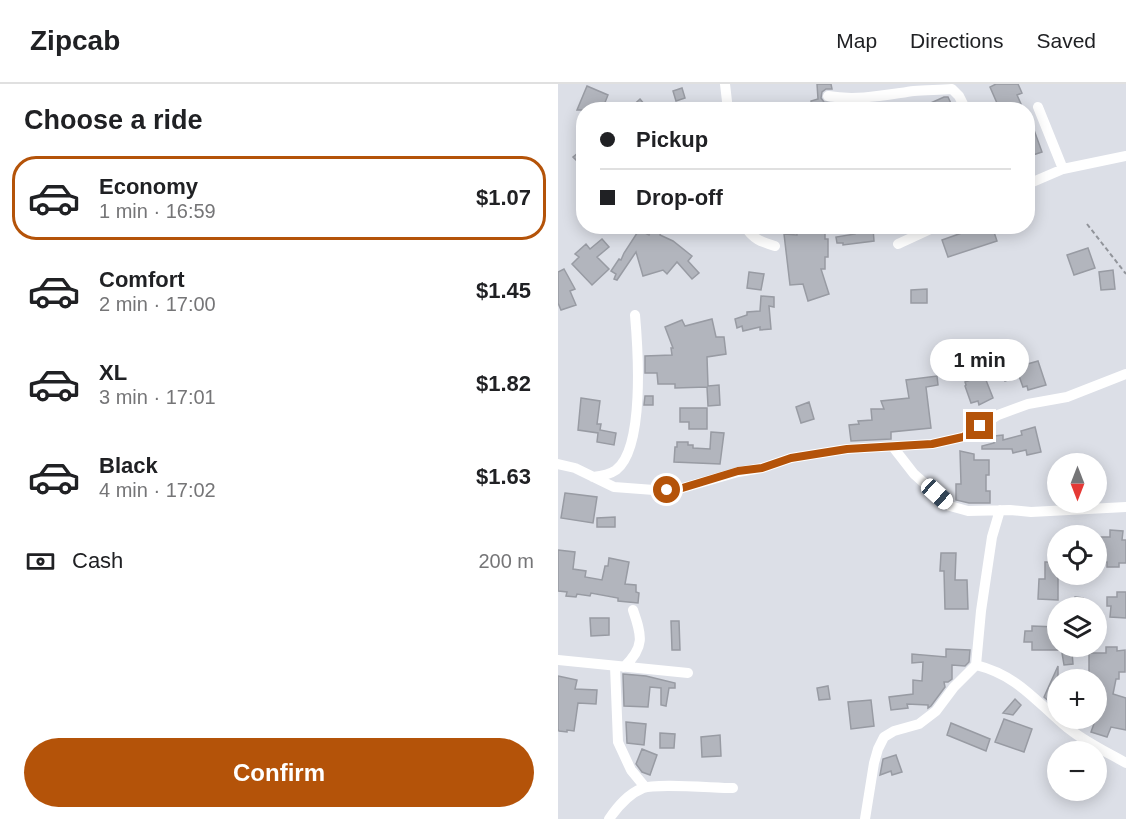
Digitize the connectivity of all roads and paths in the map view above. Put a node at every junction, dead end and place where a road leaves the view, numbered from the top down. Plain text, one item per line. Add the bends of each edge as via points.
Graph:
1 (726, 84) edge
2 (828, 96) dead end
3 (727, 102) edge
4 (962, 102) edge
5 (1038, 107) dead end
6 (1126, 156) edge
7 (1063, 169) junction
8 (1035, 181) edge
9 (1087, 224) dead end
10 (749, 234) edge
11 (920, 234) edge
12 (898, 244) dead end
13 (775, 246) dead end
14 (1126, 274) edge
15 (635, 315) dead end
16 (1126, 374) edge
17 (893, 447) junction
18 (558, 464) edge
19 (593, 477) junction
20 (1126, 507) edge
21 (1000, 510) junction
22 (633, 610) dead end
23 (558, 660) edge
24 (976, 665) junction
25 (619, 667) junction
26 (688, 673) dead end
27 (1126, 763) edge
28 (645, 787) junction
29 (733, 788) dead end
30 (609, 819) edge
31 (865, 819) edge

1 - 3 street
2 - 4 street via 868,98 952,89
5 - 7 street
6 - 7 street
7 - 8 street
9 - 14 path
10 - 13 street
11 - 12 street
15 - 19 street via 638,380 633,433 627,455 617,469
16 - 17 street via 1067,397 1028,404 998,415 963,437
17 - 19 street via 791,458 679,489 614,487
17 - 21 street via 914,474 950,506 968,511
18 - 19 street
20 - 21 street
21 - 24 street via 992,537
22 - 25 street via 641,639 634,658
23 - 25 street
24 - 27 street via 1008,678 1064,725
24 - 31 street via 936,711 919,724 884,737 878,749
25 - 26 street
25 - 28 street via 618,742 631,770
28 - 29 street
28 - 30 street via 620,803

